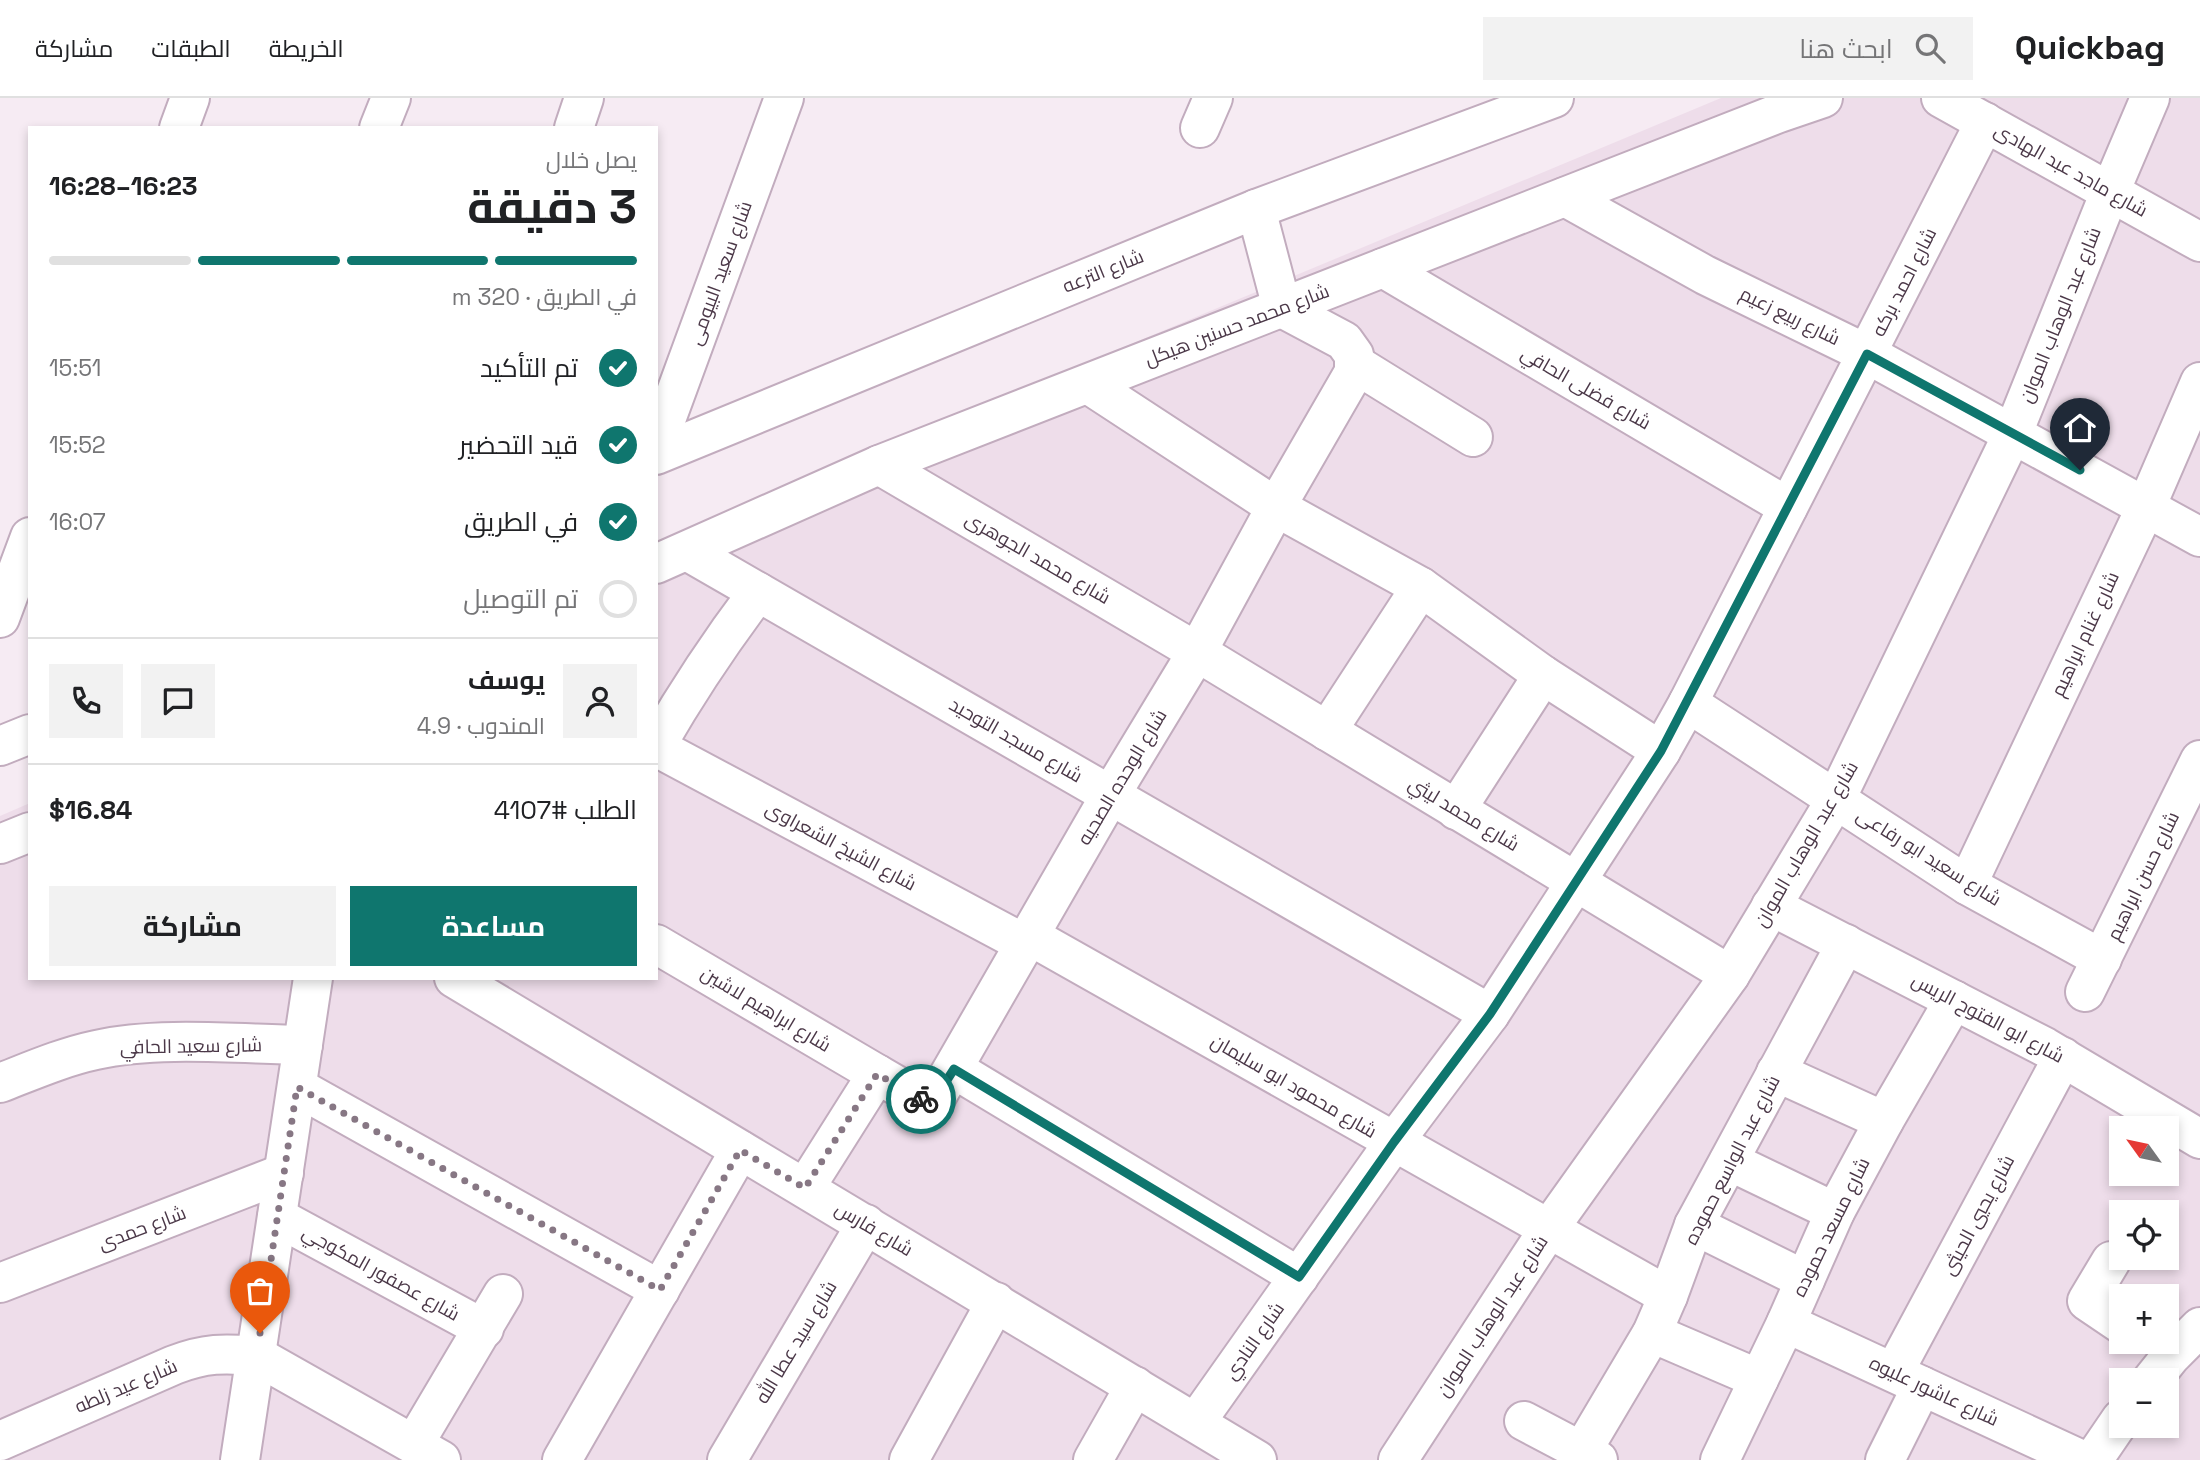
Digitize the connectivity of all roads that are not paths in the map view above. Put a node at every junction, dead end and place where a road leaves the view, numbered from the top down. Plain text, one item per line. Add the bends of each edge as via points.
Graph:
1 (190, 98) edge
2 (391, 98) edge
3 (584, 98) edge
4 (784, 98) edge
5 (1554, 98) edge
6 (1823, 98) edge
7 (1941, 98) edge
8 (2150, 98) edge
9 (1777, 105) edge
10 (1985, 122) junction
11 (181, 126) edge
12 (380, 126) edge
13 (575, 126) edge
14 (2110, 192) junction
15 (1564, 197) junction
16 (1256, 209) junction
17 (2200, 242) edge
18 (1383, 268) junction
19 (1282, 307) junction
20 (1867, 354) junction
21 (1355, 364) junction
22 (2200, 382) edge
23 (1088, 384) junction
24 (2014, 433) junction
25 (1473, 437) dead end
26 (658, 442) edge
27 (658, 454) edge
28 (879, 465) junction
29 (1788, 507) junction
30 (2146, 507) junction
31 (1276, 508) junction
32 (2200, 537) edge
33 (28, 542) edge
34 (672, 558) edge
35 (1420, 587) junction
36 (758, 592) junction
37 (0, 618) edge
38 (1198, 652) junction
39 (1543, 675) junction
40 (1688, 703) junction
41 (1327, 731) junction
42 (28, 735) edge
43 (658, 743) edge
44 (0, 746) edge
45 (658, 748) edge
46 (1661, 751) junction
47 (2200, 760) edge
48 (1111, 794) junction
49 (1836, 799) junction
50 (1456, 810) junction
51 (28, 833) edge
52 (0, 844) edge
53 (1577, 883) junction
54 (1967, 885) junction
55 (1771, 906) junction
56 (1028, 940) junction
57 (1846, 944) junction
58 (658, 945) edge
59 (1730, 975) junction
60 (2094, 975) joint
61 (313, 980) edge
62 (457, 980) edge
63 (1954, 1000) junction
64 (1490, 1014) junction
65 (303, 1045) junction
66 (2063, 1058) junction
67 (954, 1069) junction
68 (1776, 1072) junction
69 (877, 1074) junction
70 (0, 1083) edge
71 (297, 1087) junction
72 (1884, 1121) junction
73 (2200, 1139) edge
74 (1394, 1142) junction
75 (740, 1150) junction
76 (1729, 1161) junction
77 (284, 1173) junction
78 (805, 1188) junction
79 (1835, 1212) junction
80 (277, 1217) junction
81 (866, 1224) junction
82 (1694, 1225) junction
83 (1548, 1230) junction
84 (2109, 1264) edge
85 (1299, 1277) junction
86 (1805, 1280) junction
87 (0, 1283) edge
88 (660, 1290) junction
89 (503, 1294) dead end
90 (1668, 1296) junction
91 (996, 1302) junction
92 (2109, 1316) edge
93 (1786, 1323) junction
94 (2200, 1327) edge
95 (484, 1329) junction
96 (1651, 1333) junction
97 (257, 1356) junction
98 (2157, 1360) edge
99 (1759, 1379) junction
100 (1908, 1379) junction
101 (1135, 1386) junction
102 (1524, 1421) dead end
103 (1196, 1422) junction
104 (2109, 1437) edge
105 (0, 1441) edge
106 (427, 1452) edge
107 (1590, 1456) edge
108 (240, 1460) edge
109 (562, 1460) edge
110 (727, 1460) edge
111 (909, 1460) edge
112 (1093, 1460) edge
113 (1257, 1460) edge
114 (1398, 1460) edge
115 (1720, 1460) edge
116 (1885, 1460) edge
117 (2082, 1460) edge
118 (2093, 1460) edge

1 - 11 street
2 - 12 street
3 - 13 street
4 - 26 street, شارع سعيد البيومى
5 - 16 street, شارع الترعه
6 - 9 street, شارع محمد حسنين هيكل
7 - 10 street, شارع ماجد عبد الهادى
8 - 14 street, شارع عبد الوهاب الموان
9 - 15 street, شارع محمد حسنين هيكل
10 - 14 street, شارع ماجد عبد الهادى
10 - 20 street, شارع احمد بركه
14 - 17 street, شارع ماجد عبد الهادى
14 - 24 street, شارع عبد الوهاب الموان
15 - 18 street, شارع محمد حسنين هيكل
15 - 20 street, شارع ربيع زعيم via 1705,275
16 - 19 street
16 - 27 street, شارع الترعه
18 - 19 street, شارع محمد حسنين هيكل
18 - 29 street, شارع فضلى الحافي
19 - 21 street via 1344,341
19 - 23 street, شارع محمد حسنين هيكل
20 - 24 street, شارع ربيع زعيم
20 - 29 street, شارع احمد بركه
21 - 25 street
21 - 31 street, شارع الوحده الصحيه
22 - 30 street, شارع غنام ابراهيم
23 - 28 street, شارع محمد حسنين هيكل
23 - 31 street
24 - 30 street, شارع ربيع زعيم
24 - 49 street, شارع عبد الوهاب الموان
28 - 34 street, شارع محمد حسنين هيكل
28 - 38 street, شارع محمد الجوهرى
29 - 40 street, شارع احمد بركه
30 - 32 street, شارع ربيع زعيم
30 - 54 street, شارع غنام ابراهيم
31 - 35 street
31 - 38 street, شارع الوحده الصحيه
33 - 37 street
34 - 36 street, شارع مسجد التوحيد
35 - 39 street
35 - 41 street
36 - 43 street via 720,642
36 - 48 street, شارع مسجد التوحيد
38 - 41 street, شارع محمد ليثي
38 - 48 street, شارع الوحده الصحيه
39 - 46 street
39 - 50 street
40 - 46 street, شارع النادي
40 - 49 street, شارع سعيد ابو رفاعى
41 - 50 street, شارع محمد ليثي
42 - 44 street
45 - 56 street, شارع الشيخ الشعراوى
46 - 53 street, شارع النادي
47 - 60 street, شارع حسن ابراهيم
48 - 56 street, شارع الوحده الصحيه
48 - 64 street, شارع مسجد التوحيد
49 - 54 street, شارع سعيد ابو رفاعى
49 - 55 street, شارع عبد الوهاب الموان
50 - 53 street, شارع محمد ليثي
51 - 52 street
53 - 59 street, شارع محمد ليثي
53 - 64 street, شارع النادي
54 - 60 street, شارع سعيد ابو رفاعى
55 - 57 street, شارع ابو الفتوح الريس
55 - 59 street, شارع عبد الوهاب الموان
56 - 67 street, شارع الوحده الصحيه
56 - 74 street, شارع محمود ابو سليمان
57 - 63 street, شارع ابو الفتوح الريس
57 - 68 street, شارع عبد الواسع حموده
58 - 69 street, شارع ابراهيم لاشين
59 - 83 street, شارع عبد الوهاب الموان
61 - 65 street
62 - 75 street, شارع فارس
63 - 66 street, شارع ابو الفتوح الريس
63 - 72 street, شارع مسعد حموده
64 - 74 street, شارع النادي
65 - 70 street, شارع سعيد الحافي via 123,1045 71,1056
65 - 71 street
66 - 73 street, شارع ابو الفتوح الريس
66 - 100 street, شارع يحيي الحيثى
67 - 69 street, شارع الوحده الصحيه via 929,1100
67 - 85 street
68 - 72 street
68 - 76 street, شارع عبد الواسع حموده
69 - 78 street
71 - 77 street
71 - 88 street
72 - 79 street, شارع مسعد حموده
74 - 83 street, شارع محمود ابو سليمان
74 - 85 street, شارع النادي
75 - 78 street, شارع فارس
75 - 88 street
76 - 79 street
76 - 82 street, شارع عبد الواسع حموده
77 - 80 street
77 - 87 street, شارع حمدى
78 - 81 street, شارع فارس
79 - 86 street, شارع مسعد حموده
80 - 95 street, شارع عصفور المكوجي
80 - 97 street
81 - 91 street, شارع فارس
81 - 110 street, شارع سيد عطا الله
82 - 86 street
82 - 90 street, شارع عبد الواسع حموده
83 - 90 street, شارع محمود ابو سليمان
83 - 114 street, شارع عبد الوهاب الموان
84 - 92 street via 2087,1301
85 - 103 street, شارع النادي
86 - 93 street, شارع مسعد حموده
88 - 109 street
89 - 95 street, شارع عصفور المكوجي
90 - 96 street, شارع عبد الواسع حموده
91 - 101 street, شارع فارس
91 - 111 street
93 - 99 street, شارع مسعد حموده
93 - 100 street, شارع عاشور عليوه
94 - 98 street
95 - 106 street, شارع عصفور المكوجي
96 - 99 street
96 - 107 street, شارع عبد الواسع حموده
97 - 105 street, شارع عيد زلطه via 199,1356
97 - 106 street
97 - 108 street
99 - 115 street, شارع مسعد حموده
100 - 116 street, شارع يحيي الحيثى
100 - 117 street, شارع عاشور عليوه
101 - 103 street, شارع فارس
101 - 112 street
102 - 107 street
103 - 113 street, شارع فارس
104 - 118 street

